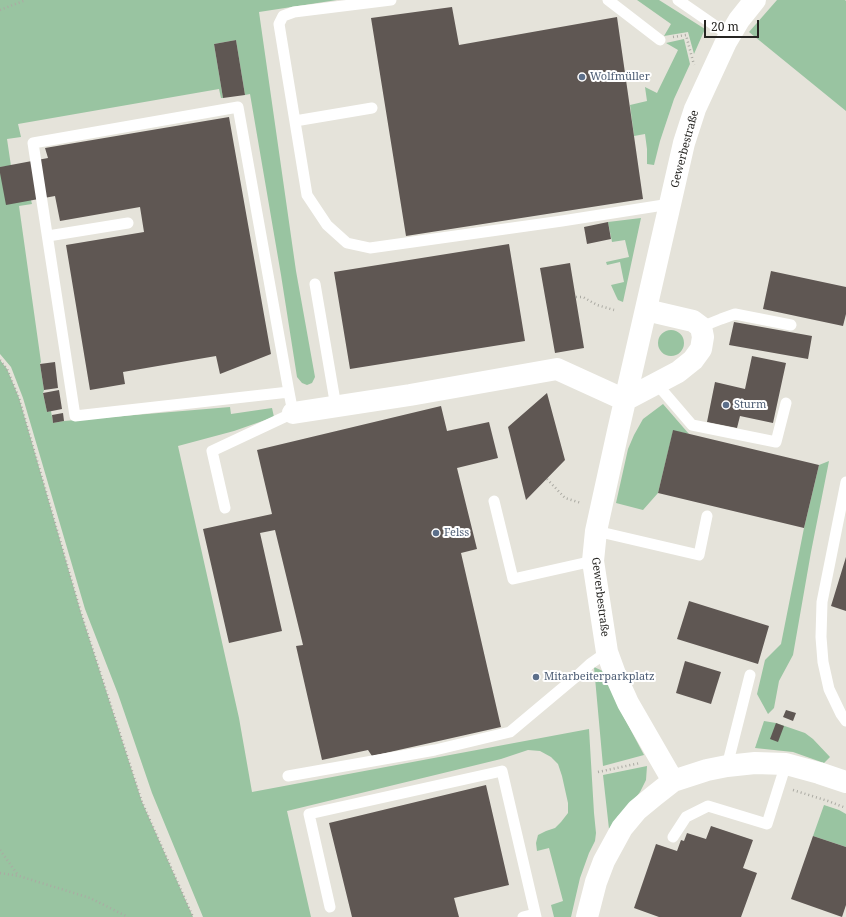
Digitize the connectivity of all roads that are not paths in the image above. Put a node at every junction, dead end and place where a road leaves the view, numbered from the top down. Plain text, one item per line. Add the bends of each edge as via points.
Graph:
1 (391, 0) edge
2 (608, 0) edge
3 (678, 0) edge
4 (754, 0) edge
5 (730, 36) junction
6 (660, 40) road end
7 (372, 108) dead end
8 (295, 121) junction
9 (670, 204) junction
10 (128, 223) dead end
11 (48, 236) junction
12 (315, 284) dead end
13 (646, 310) junction
14 (791, 324) dead end
15 (701, 327) junction
16 (656, 383) junction
17 (289, 392) junction
18 (625, 400) junction
19 (786, 403) dead end
20 (336, 406) junction
21 (293, 414) junction
22 (846, 482) edge
23 (494, 501) dead end
24 (225, 508) dead end
25 (707, 516) dead end
26 (596, 531) junction
27 (593, 560) junction
28 (607, 652) junction
29 (750, 675) dead end
30 (846, 721) edge
31 (786, 764) junction
32 (727, 766) junction
33 (288, 776) dead end
34 (673, 782) junction
35 (846, 782) edge
36 (673, 837) dead end
37 (330, 907) dead end
38 (536, 916) edge
39 (523, 917) edge
40 (587, 917) edge

1 - 8 lane via 294,12 283,16 279,24
2 - 6 lane
3 - 5 lane
4 - 5 street, Gewerbestraße
5 - 9 street, Gewerbestraße via 695,109
7 - 8 lane
8 - 9 lane via 307,196 326,225 347,242 370,248
9 - 13 street, Gewerbestraße
10 - 11 lane
11 - 17 lane via 75,416
11 - 17 lane via 33,143 238,107
12 - 20 lane
13 - 15 street via 694,320
13 - 18 street, Gewerbestraße
14 - 15 lane via 735,314
15 - 16 street via 701,349 693,360 678,372
16 - 18 street
16 - 19 lane via 692,425 776,442
17 - 21 lane
18 - 20 street via 557,369
18 - 26 street, Gewerbestraße
20 - 21 street
21 - 24 lane via 212,451
22 - 30 lane via 822,602 821,637 829,689
23 - 27 lane via 513,579
25 - 26 lane via 699,555
26 - 27 street, Gewerbestraße
27 - 28 street, Gewerbestraße
28 - 33 lane via 510,732 435,750
28 - 34 street, Gewerbestraße via 628,703
29 - 32 lane
31 - 32 street via 755,763
31 - 35 street
31 - 36 lane via 767,824 708,806 686,817
32 - 34 street
34 - 40 street via 637,810 622,828 596,882
37 - 38 lane via 310,814 502,771
38 - 39 lane

